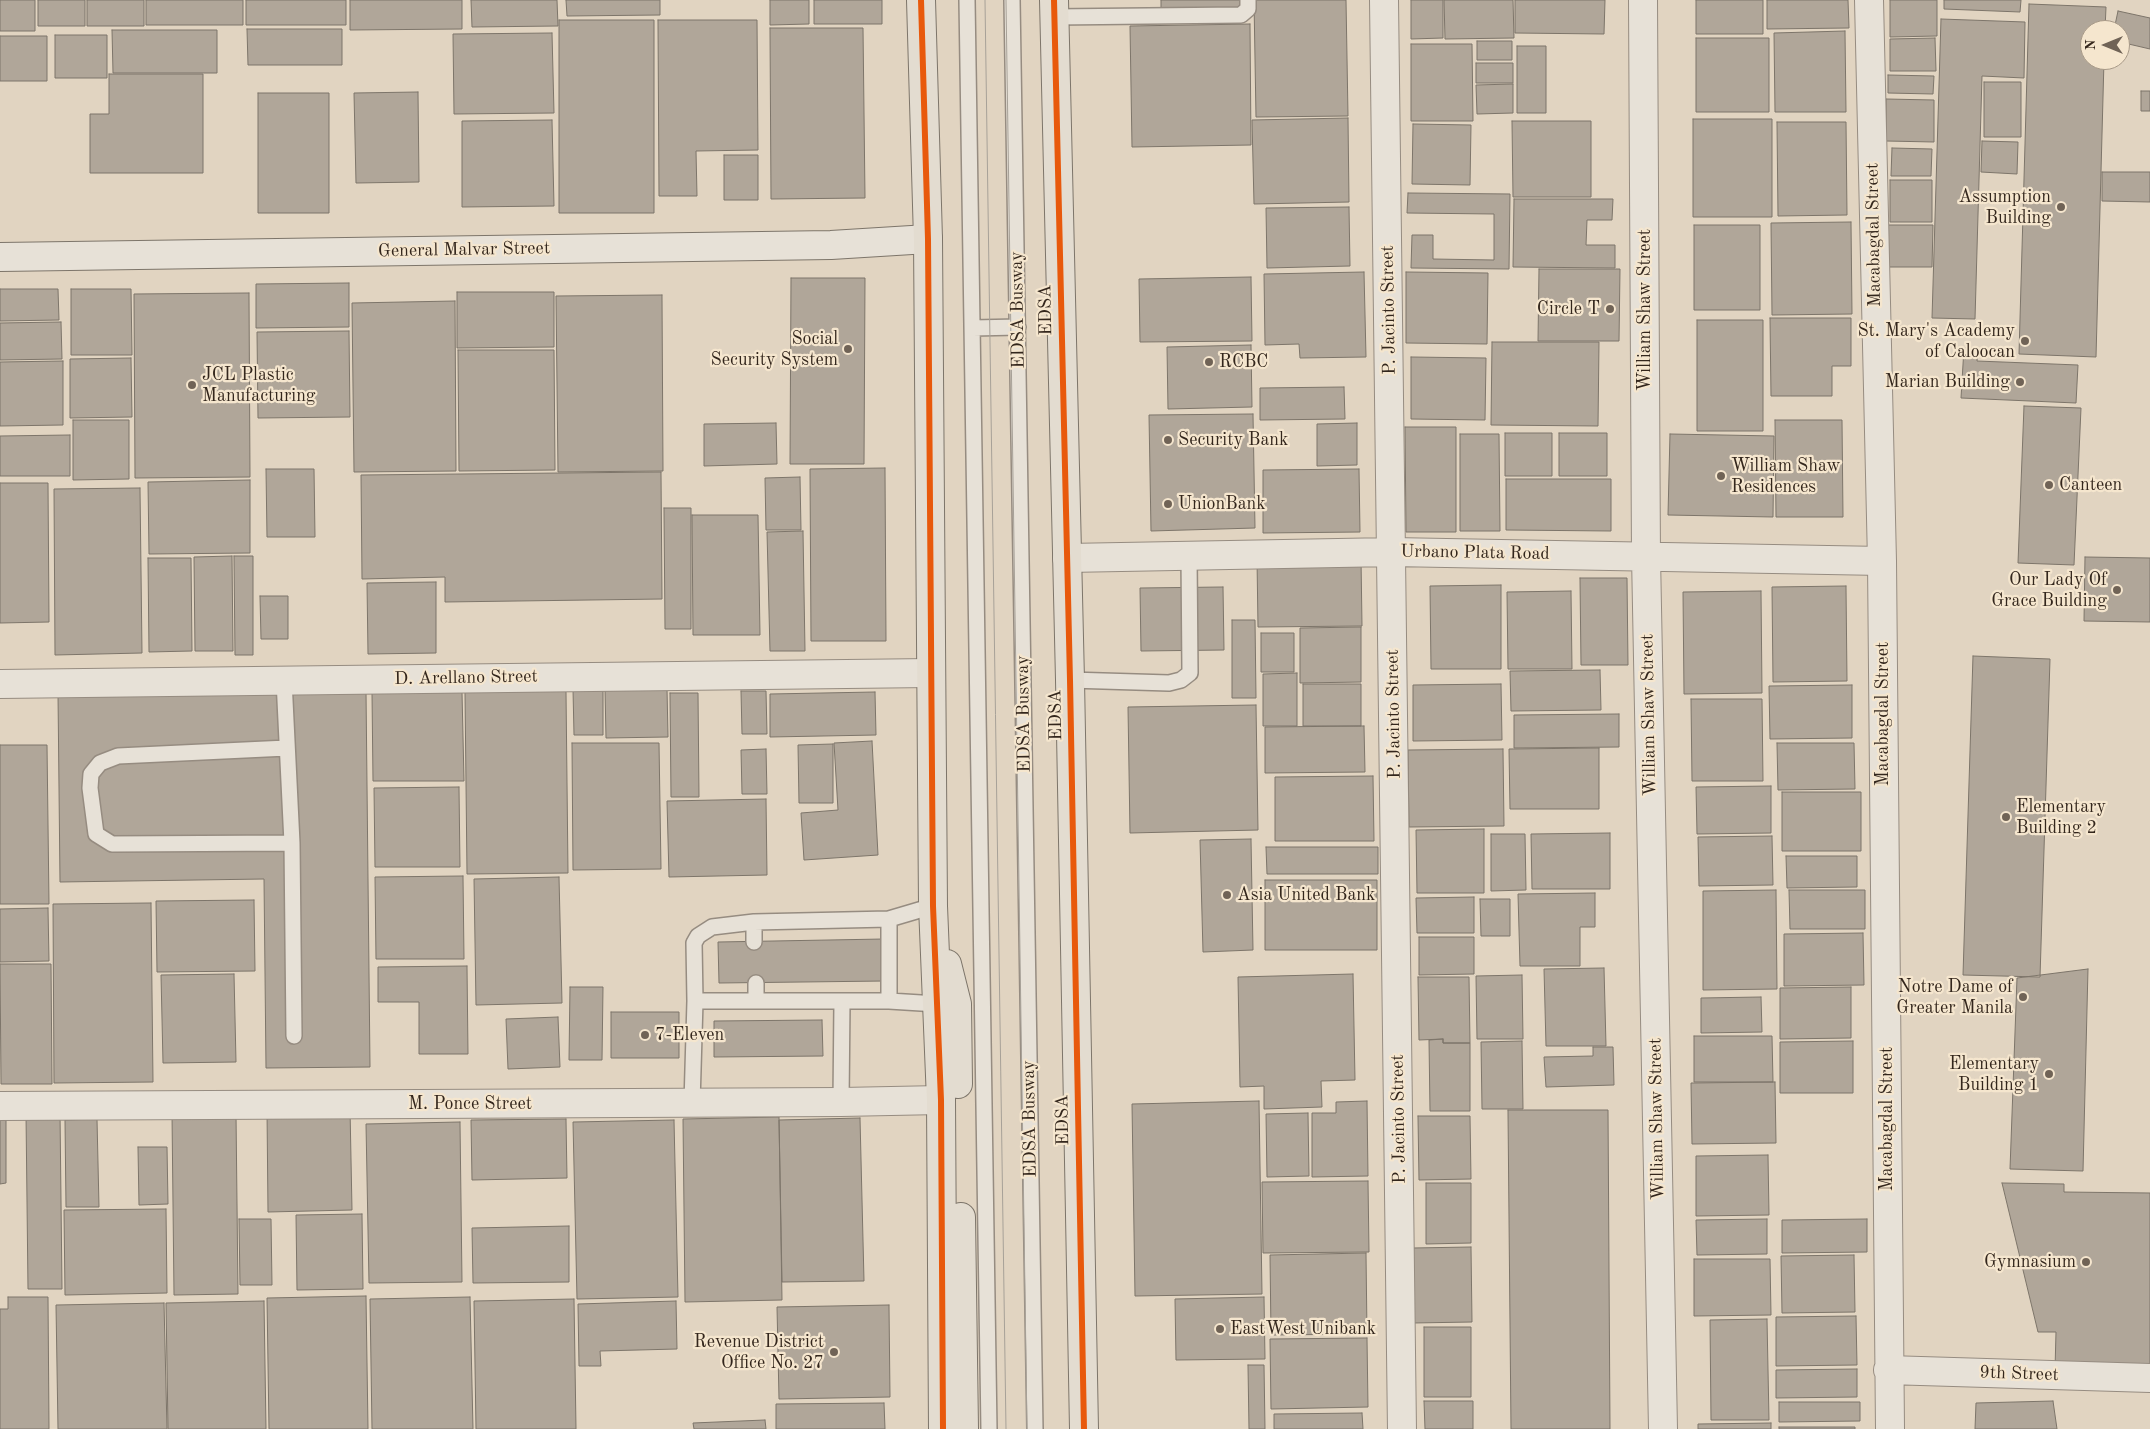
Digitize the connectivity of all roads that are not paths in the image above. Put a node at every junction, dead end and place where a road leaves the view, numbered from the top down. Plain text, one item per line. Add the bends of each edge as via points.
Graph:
1 (921, 0) edge
2 (967, 0) edge
3 (1012, 0) edge
4 (1248, 0) edge
5 (1384, 0) edge
6 (1643, 0) edge
7 (1869, 0) edge
8 (1054, 8) edge
9 (928, 239) junction
10 (0, 257) edge
11 (1018, 327) junction
12 (973, 328) junction
13 (1392, 552) junction
14 (1189, 556) junction
15 (1646, 556) junction
16 (1067, 558) junction
17 (1882, 562) junction
18 (931, 673) junction
19 (284, 680) junction
20 (1070, 680) junction
21 (0, 684) edge
22 (287, 748) junction
23 (292, 843) junction
24 (933, 906) junction
25 (889, 919) junction
26 (754, 922) junction
27 (754, 942) dead end
28 (756, 983) dead end
29 (756, 1000) junction
30 (889, 1000) junction
31 (695, 1001) junction
32 (842, 1002) junction
33 (937, 1004) junction
34 (294, 1036) dead end
35 (941, 1100) junction
36 (841, 1102) junction
37 (692, 1103) junction
38 (0, 1106) edge
39 (1888, 1370) junction
40 (2150, 1378) edge
41 (943, 1429) edge
42 (964, 1429) edge
43 (989, 1429) edge
44 (1035, 1429) edge
45 (1084, 1429) edge
46 (1402, 1429) edge
47 (1663, 1429) edge
48 (1890, 1429) edge

1 - 9 highway
2 - 12 lane
3 - 11 lane, EDSA Busway
4 - 8 lane via 1248,9 1241,16
5 - 13 street, P. Jacinto Street
6 - 15 street, William Shaw Street
7 - 17 street, Macabagdal Street
8 - 16 highway, EDSA
9 - 10 street, General Malvar Street via 822,245
9 - 18 highway
11 - 12 lane
11 - 44 lane, EDSA Busway
12 - 43 lane
13 - 14 street, Urbano Plata Road
13 - 15 street, Urbano Plata Road
13 - 46 street, P. Jacinto Street
14 - 16 street, Urbano Plata Road
14 - 20 lane via 1190,673 1169,683
15 - 17 street, Urbano Plata Road
15 - 47 street, William Shaw Street
16 - 20 highway, EDSA
17 - 39 street, Macabagdal Street
18 - 19 street, D. Arellano Street
18 - 24 highway
19 - 21 street, D. Arellano Street
19 - 22 lane
20 - 45 highway, EDSA
22 - 23 lane
22 - 23 lane via 118,756 100,762 91,774 90,788 96,834 112,844
23 - 34 lane
24 - 25 lane
24 - 33 highway
24 - 42 highway via 957,1004
25 - 26 lane
25 - 30 lane
26 - 27 lane
26 - 31 lane via 712,927 698,936 694,943
28 - 29 lane
29 - 31 lane
29 - 32 lane
30 - 32 lane
30 - 33 lane
31 - 37 lane
32 - 36 lane
33 - 35 highway
35 - 36 street, M. Ponce Street
35 - 41 highway
36 - 37 street, M. Ponce Street
37 - 38 street, M. Ponce Street
39 - 40 street, 9th Street
39 - 48 street, Macabagdal Street

